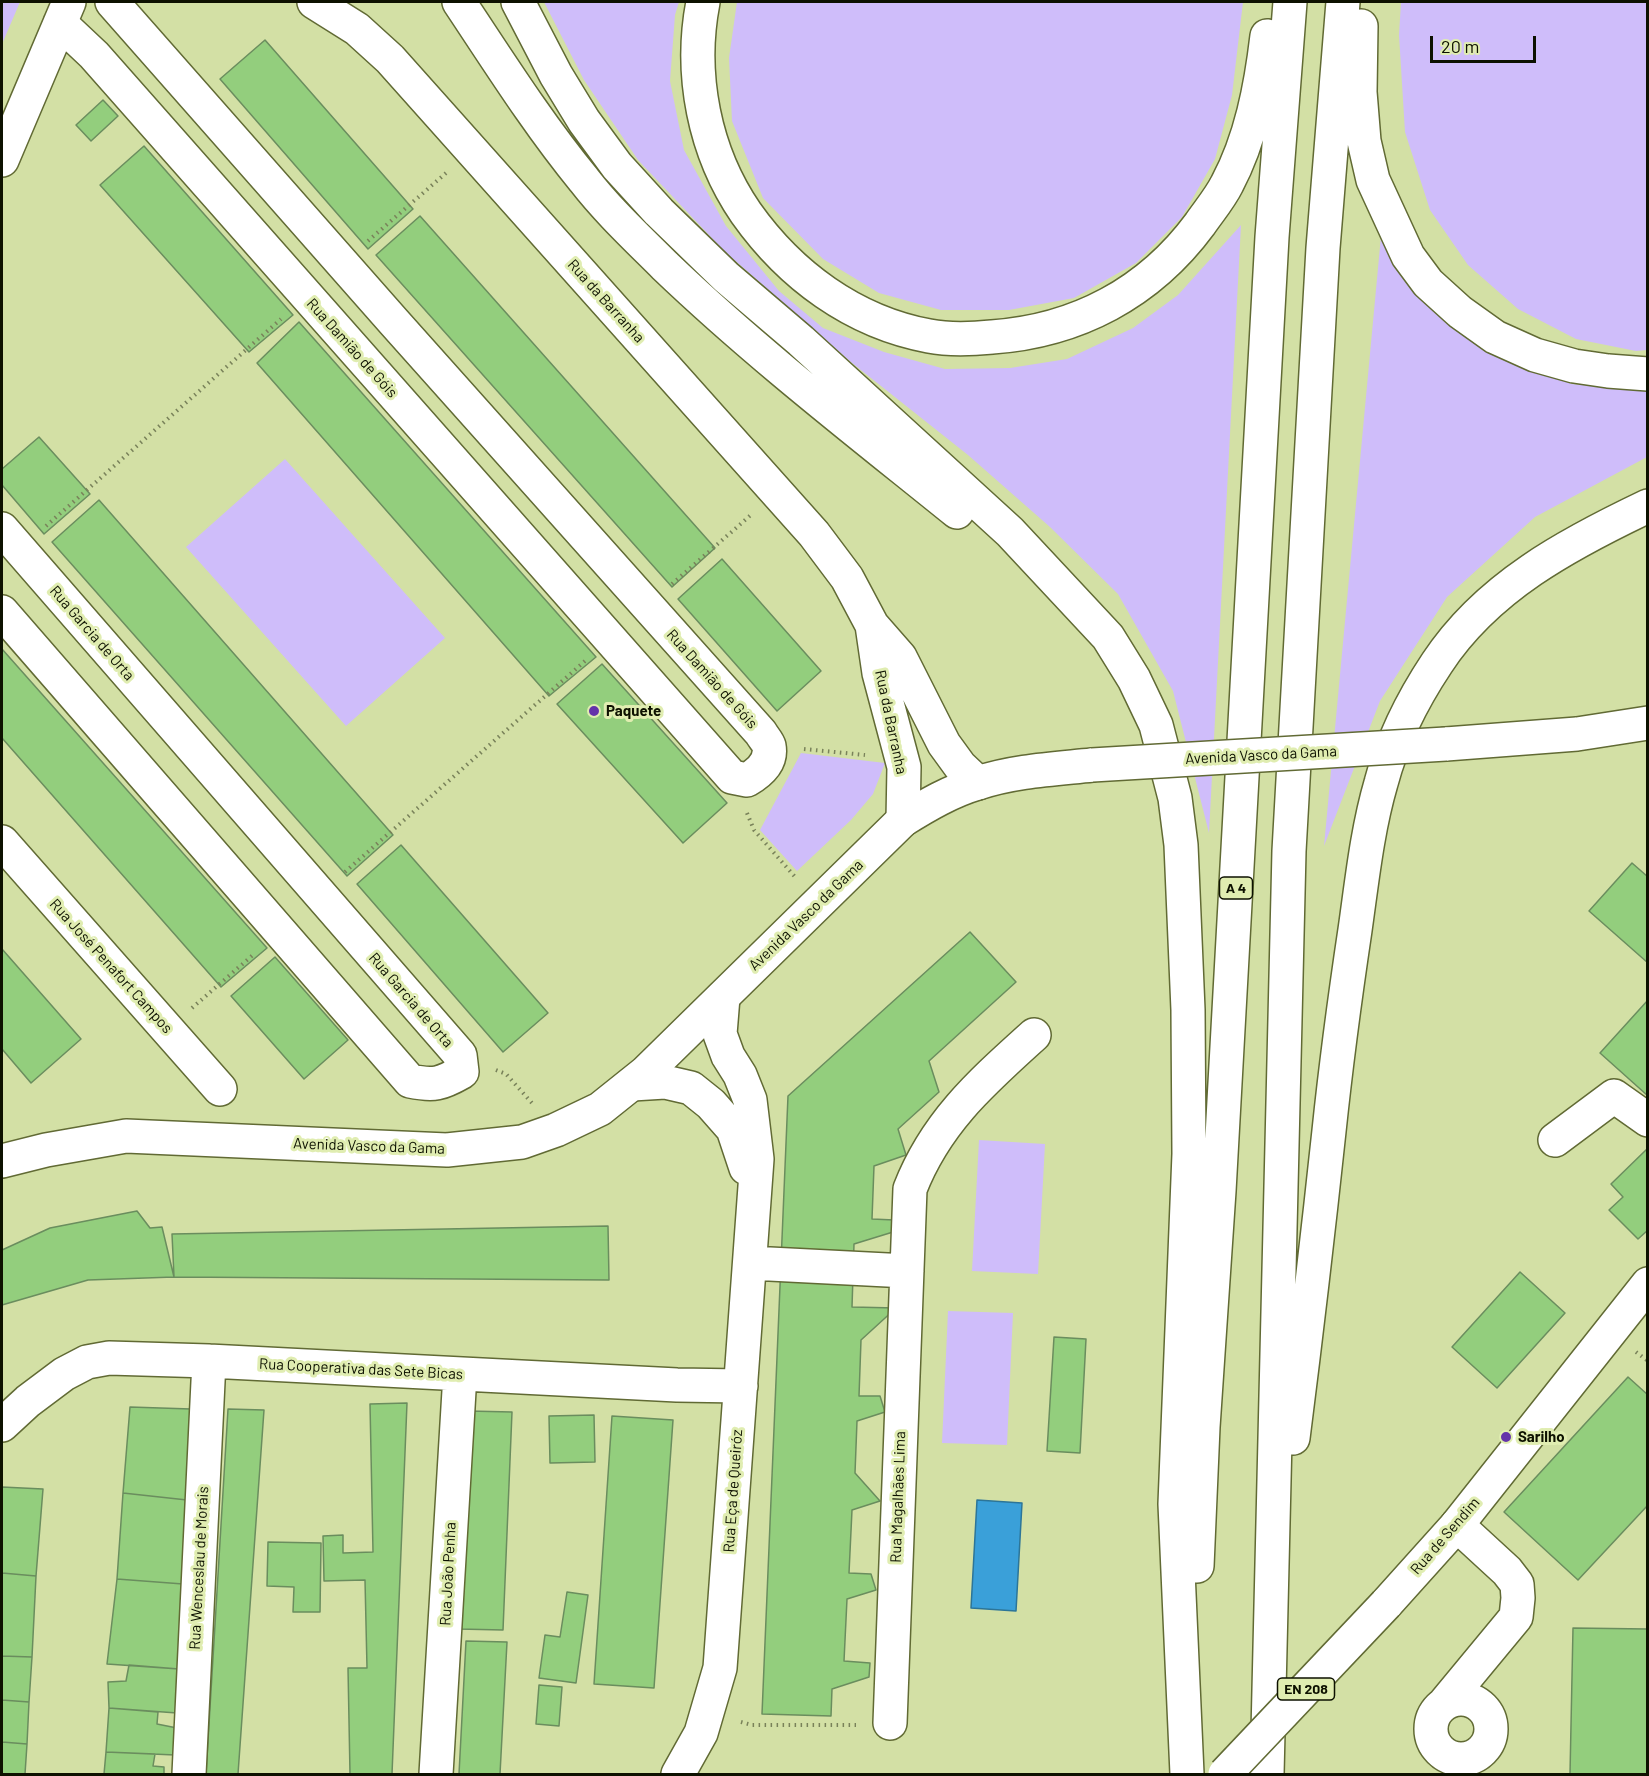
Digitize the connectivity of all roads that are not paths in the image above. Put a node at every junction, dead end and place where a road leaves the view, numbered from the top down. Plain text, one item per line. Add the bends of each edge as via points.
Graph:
1 (112, 2) edge
2 (314, 2) edge
3 (459, 2) edge
4 (518, 2) edge
5 (703, 2) edge
6 (1270, 2) edge
7 (1290, 2) edge
8 (1343, 2) edge
9 (1362, 2) edge
10 (64, 12) edge
11 (2, 160) edge
12 (1647, 374) edge
13 (1647, 506) edge
14 (11, 539) edge
15 (2, 612) edge
16 (1089, 615) junction
17 (872, 625) junction
18 (1647, 723) edge
19 (978, 783) junction
20 (903, 820) junction
21 (2, 842) edge
22 (723, 997) junction
23 (1034, 1035) dead end
24 (632, 1084) junction
25 (220, 1089) dead end
26 (1647, 1120) edge
27 (1555, 1140) dead end
28 (2, 1161) edge
29 (753, 1198) junction
30 (750, 1263) junction
31 (907, 1271) junction
32 (1647, 1284) edge
33 (210, 1361) junction
34 (460, 1374) junction
35 (741, 1386) junction
36 (2, 1425) edge
37 (1457, 1525) junction
38 (1270, 1631) junction
39 (1493, 1646) junction
40 (1444, 1704) junction
41 (890, 1723) road end
42 (1491, 1727) junction
43 (1455, 1764) edge
44 (189, 1774) edge
45 (436, 1774) edge
46 (678, 1774) edge
47 (1187, 1774) edge
48 (1225, 1774) edge
49 (1267, 1774) edge
50 (1491, 1774) edge

1 - 10 main road, Rua Damião de Góis via 761,733 769,745 761,772 747,780 732,777 94,55
2 - 17 main road, Rua da Barranha via 357,29 390,58 814,534 847,578
3 - 16 main road via 585,182 696,296 797,384
4 - 16 main road via 584,121 658,212 1010,532
5 - 6 main road via 697,52 708,131 737,200 761,234 821,291 854,311 930,337 972,339 1047,329 1085,317 1151,277 1181,249 1227,185 1242,152 1264,60
7 - 47 main road, A 4 via 1272,237 1203,1427
8 - 38 main road via 1323,248 1289,851
9 - 12 main road via 1359,92 1373,180 1408,256 1428,283 1495,337 1535,355 1608,372
10 - 11 main road
13 - 38 main road via 1587,535 1529,570 1465,627 1437,661 1408,711 1381,781 1340,1029
14 - 15 main road, Rua Garcia de Orta via 460,1055 462,1072 445,1082 410,1081
16 - 47 main road via 1129,671 1156,725 1175,798 1181,845 1189,1154 1175,1504
17 - 19 main road, Rua da Barranha via 900,657 944,744
17 - 20 main road, Rua da Barranha via 879,673 904,767
18 - 19 main road, Avenida Vasco da Gama, bridge via 1577,734 1446,744 1092,765 1009,775
19 - 20 main road, Avenida Vasco da Gama via 941,797
20 - 22 main road, Avenida Vasco da Gama
21 - 25 main road, Rua José Penafort Campos
22 - 24 main road, Avenida Vasco da Gama
22 - 29 main road, Rua Eça de Queiróz via 720,1034 750,1100 755,1129
23 - 31 main road, Rua Magalhães Lima via 979,1085 929,1148 910,1190
24 - 28 main road, Avenida Vasco da Gama via 600,1109 522,1142 447,1149 126,1136
24 - 29 main road, Rua Eça de Queiróz via 665,1082 691,1088 711,1104 733,1129
26 - 27 main road via 1614,1096
29 - 30 main road, Rua Eça de Queiróz
30 - 31 main road
30 - 35 main road, Rua Eça de Queiróz
31 - 41 main road, Rua Magalhães Lima
32 - 37 main road, Rua de Sendim / EN 208
33 - 34 main road, Rua Cooperativa das Sete Bicas
33 - 36 main road, Rua Cooperativa das Sete Bicas via 109,1358 87,1362 27,1401
33 - 44 main road, Rua Wenceslau de Morais
34 - 35 main road, Rua Cooperativa das Sete Bicas
34 - 45 main road, Rua João Penha
35 - 46 main road, Rua Eça de Queiróz via 720,1668 701,1733
37 - 39 main road via 1517,1584 1516,1617
37 - 48 main road, Rua de Sendim / EN 208, bridge
38 - 49 main road
39 - 40 main road
39 - 42 main road
40 - 42 main road via 1452,1699 1472,1700 1481,1705
40 - 43 main road via 1432,1720 1432,1739
42 - 43 main road via 1489,1742 1483,1750 1464,1759 1454,1758
42 - 50 main road

